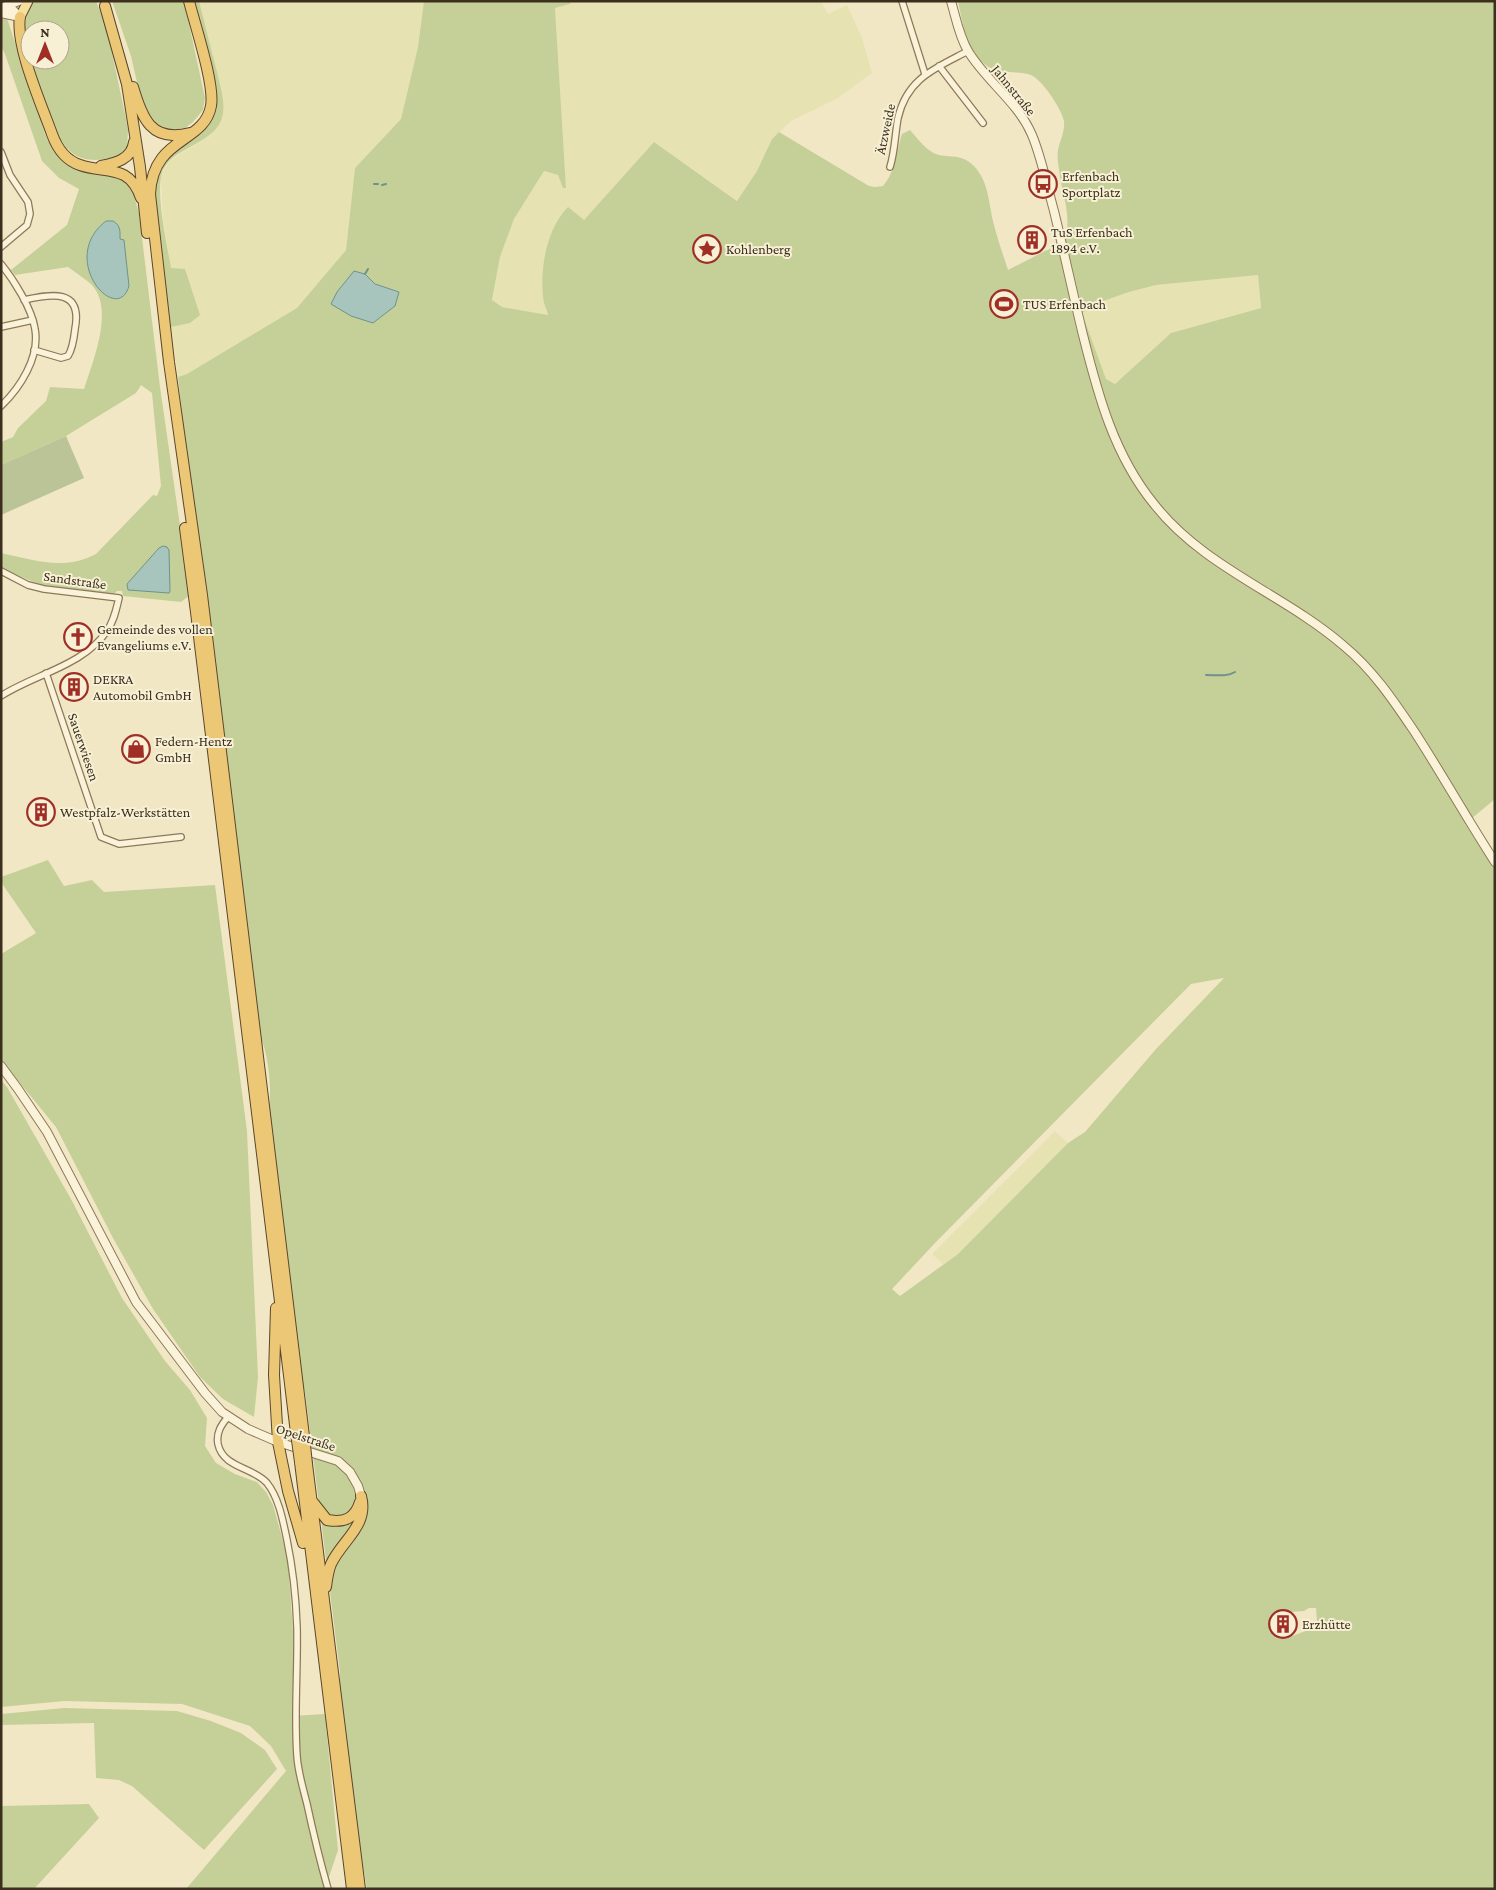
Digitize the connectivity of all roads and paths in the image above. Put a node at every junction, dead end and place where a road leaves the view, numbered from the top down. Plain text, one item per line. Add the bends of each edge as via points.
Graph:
1 (18, 1) edge
2 (28, 1) edge
3 (189, 1) edge
4 (902, 1) edge
5 (951, 1) edge
6 (104, 4) edge
7 (1, 8) edge
8 (1, 13) edge
9 (20, 17) junction
10 (968, 51) junction
11 (940, 66) junction
12 (925, 74) junction
13 (132, 85) junction
14 (983, 123) dead end
15 (133, 126) junction
16 (193, 132) junction
17 (1, 152) edge
18 (89, 167) junction
19 (890, 167) dead end
20 (148, 215) junction
21 (1, 247) edge
22 (1, 264) edge
23 (24, 300) junction
24 (33, 320) junction
25 (1, 327) edge
26 (34, 350) junction
27 (1, 406) edge
28 (1, 571) edge
29 (200, 612) junction
30 (46, 673) junction
31 (1, 696) edge
32 (181, 837) dead end
33 (1492, 851) edge
34 (1495, 862) edge
35 (1, 1066) edge
36 (278, 1293) junction
37 (228, 1417) junction
38 (300, 1435) junction
39 (278, 1442) junction
40 (304, 1463) junction
41 (361, 1496) junction
42 (311, 1500) junction
43 (310, 1557) junction
44 (323, 1596) junction
45 (331, 1699) junction
46 (334, 1720) junction
47 (328, 1889) edge
48 (352, 1889) edge
49 (360, 1889) edge

1 - 7 street
2 - 9 main road
3 - 16 highway via 212,96 206,120
4 - 12 street
5 - 10 street, Jahnstraße
6 - 13 highway via 114,22
6 - 15 highway via 127,84
7 - 9 street via 13,10
8 - 9 street
9 - 18 highway via 22,46 55,142 68,158
10 - 11 street, Ätzweide
10 - 33 street, Jahnstraße via 1021,116 1033,138 1098,390 1112,433 1135,478 1155,506 1208,555 1306,617 1366,666 1390,696
11 - 12 street, Ätzweide
11 - 14 street
12 - 19 street, Ätzweide via 902,106
13 - 16 highway via 143,117 150,126 167,134
13 - 20 highway
15 - 18 highway via 134,145 128,156 119,162
15 - 20 highway
16 - 20 highway via 159,160 151,180
17 - 21 street via 10,175 28,202 30,214 27,225
18 - 20 highway via 116,172 129,180 140,195
20 - 29 highway
22 - 23 street
23 - 24 street
23 - 26 street via 60,296 72,302 77,310 68,356 61,358
24 - 25 street
24 - 26 street
26 - 27 street via 24,377
28 - 30 street, Sandstraße via 44,589 119,598 112,622 97,644
29 - 36 highway
29 - 38 highway
30 - 31 street
30 - 32 street, Sauerwiesen via 101,837 119,844
33 - 34 street, Jahnstraße
35 - 37 street, Opelstraße via 47,1132 136,1302 185,1369
36 - 38 highway
36 - 39 highway via 274,1375
37 - 39 street, Opelstraße
37 - 47 street via 218,1434 221,1452 229,1461 258,1475 268,1484 277,1502 287,1539 296,1608 297,1758
38 - 40 highway, bridge
39 - 41 street, Opelstraße via 338,1461 350,1472
39 - 43 highway via 288,1491 303,1544
40 - 42 highway
40 - 43 highway
41 - 42 highway via 352,1517 338,1522 327,1520
41 - 44 highway via 361,1519 331,1564
42 - 44 highway
43 - 45 highway
44 - 45 highway
45 - 46 highway
46 - 48 highway
46 - 49 highway

